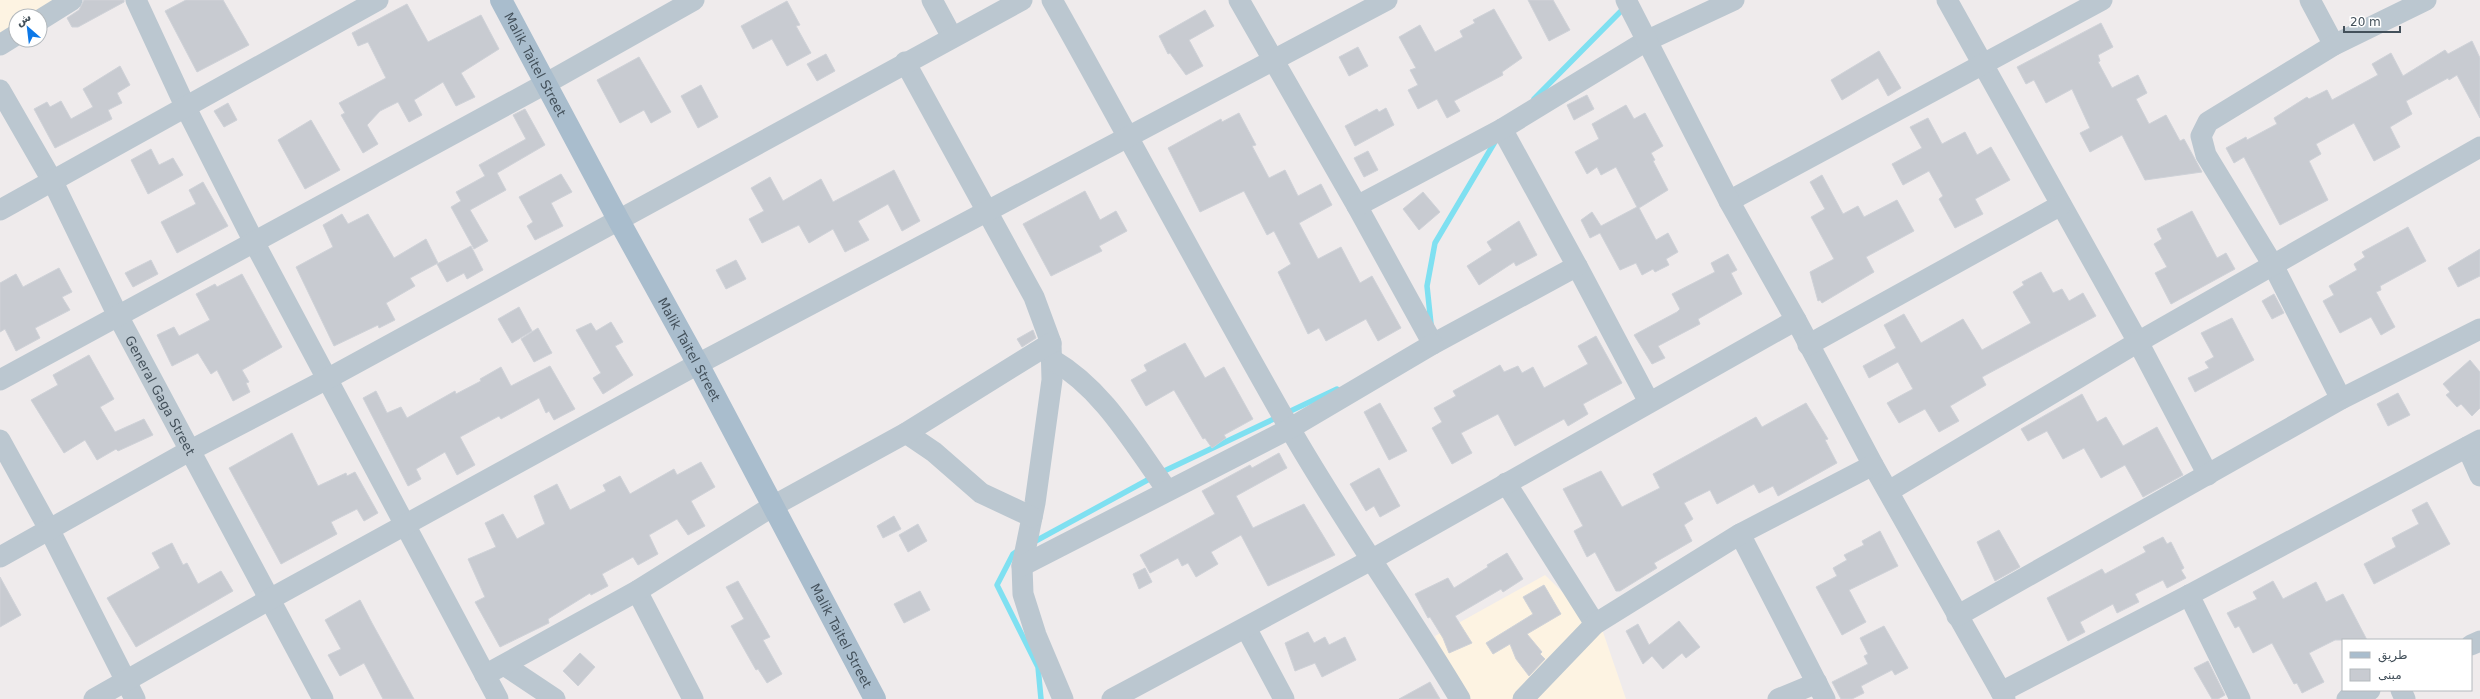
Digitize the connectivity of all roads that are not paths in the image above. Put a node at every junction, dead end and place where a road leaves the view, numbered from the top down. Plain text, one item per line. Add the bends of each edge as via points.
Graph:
1 (72, 0) edge
2 (136, 0) edge
3 (378, 0) edge
4 (501, 0) edge
5 (694, 0) edge
6 (932, 0) edge
7 (1022, 0) edge
8 (1052, 0) edge
9 (1239, 0) edge
10 (1387, 0) edge
11 (1626, 0) edge
12 (1734, 0) edge
13 (1946, 0) edge
14 (2102, 0) edge
15 (2310, 0) edge
16 (2426, 0) edge
17 (48, 15) edge
18 (952, 37) junction
19 (1646, 41) junction
20 (2334, 45) junction
21 (905, 62) junction
22 (1273, 62) junction
23 (1983, 66) junction
24 (545, 84) junction
25 (0, 90) edge
26 (186, 108) junction
27 (1502, 129) junction
28 (1130, 137) junction
29 (2480, 147) edge
30 (52, 182) junction
31 (1729, 201) junction
32 (2061, 205) junction
33 (1358, 206) junction
34 (0, 210) edge
35 (986, 211) junction
36 (618, 219) junction
37 (254, 242) junction
38 (2273, 265) junction
39 (1576, 266) junction
40 (118, 316) junction
41 (1796, 320) junction
42 (2480, 329) edge
43 (2138, 342) junction
44 (1433, 344) junction
45 (1808, 345) junction
46 (1052, 352) junction
47 (698, 364) junction
48 (327, 379) junction
49 (0, 380) edge
50 (2341, 399) junction
51 (1649, 402) junction
52 (1289, 429) junction
53 (906, 433) junction
54 (0, 440) edge
55 (2473, 444) edge
56 (189, 451) junction
57 (1873, 465) junction
58 (2208, 475) junction
59 (2480, 476) edge
60 (1506, 483) junction
61 (1167, 490) junction
62 (1889, 491) junction
63 (773, 506) junction
64 (1032, 518) junction
65 (406, 524) junction
66 (49, 529) junction
67 (1740, 534) junction
68 (0, 557) edge
69 (1371, 560) junction
70 (1022, 566) junction
71 (637, 591) junction
72 (2188, 595) junction
73 (270, 599) junction
74 (1957, 616) junction
75 (1595, 624) junction
76 (1246, 628) junction
77 (504, 665) junction
78 (485, 675) junction
79 (125, 681) junction
80 (1821, 691) edge
81 (2367, 691) edge
82 (2003, 695) edge
83 (94, 699) edge
84 (135, 699) edge
85 (323, 699) edge
86 (498, 699) edge
87 (555, 699) edge
88 (693, 699) edge
89 (875, 699) edge
90 (1063, 699) edge
91 (1112, 699) edge
92 (1284, 699) edge
93 (1460, 699) edge
94 (1523, 699) edge
95 (1778, 699) edge
96 (2240, 699) edge
97 (2347, 699) edge

1 - 17 street
2 - 26 street
3 - 26 street
4 - 24 main road, Malik Taitel Street
5 - 24 street
6 - 18 street
7 - 18 street
8 - 28 street
9 - 22 street
10 - 22 street
11 - 19 street
12 - 19 street
13 - 23 street
14 - 23 street
15 - 20 street
16 - 20 street
18 - 21 street
19 - 27 street
19 - 31 street
20 - 38 street via 2208,122 2201,136 2206,155
21 - 35 street
21 - 36 street
22 - 28 street
22 - 33 street
23 - 31 street
23 - 32 street
24 - 36 main road, Malik Taitel Street
24 - 37 street
25 - 30 street, General Gaga Street
26 - 30 street
26 - 37 street
27 - 33 street
27 - 39 street
28 - 35 street
28 - 52 street
29 - 38 street
30 - 34 street
30 - 40 street, General Gaga Street
31 - 41 street
32 - 43 street
32 - 45 street
33 - 44 street
35 - 46 street via 1034,297
35 - 47 street
36 - 47 main road, Malik Taitel Street
36 - 48 street
37 - 40 street
37 - 48 street
38 - 43 street
38 - 50 street
39 - 44 street
39 - 51 street
40 - 49 street
40 - 56 street, General Gaga Street
41 - 45 street
41 - 51 street
42 - 50 street
43 - 58 street
43 - 62 street
44 - 52 street
45 - 57 street
46 - 53 street
46 - 61 street via 1089,386 1117,419
46 - 64 street
47 - 63 main road, Malik Taitel Street
47 - 65 street
48 - 56 street
48 - 65 street
50 - 58 street
51 - 60 street
52 - 61 street
52 - 69 street
53 - 63 street
53 - 64 street via 934,452 981,493
54 - 66 street
55 - 59 street
55 - 72 street
56 - 66 street
56 - 73 street, General Gaga Street
57 - 62 street
57 - 67 street
58 - 74 street
60 - 69 street
60 - 75 street
61 - 70 street
62 - 74 street
63 - 71 street
63 - 89 main road, Malik Taitel Street
64 - 70 street
65 - 73 street
65 - 78 street
66 - 68 street
66 - 79 street
67 - 75 street
67 - 80 street
69 - 76 street
69 - 93 street via 1416,626
70 - 90 street via 1023,594 1036,635
71 - 77 street
71 - 88 street
72 - 82 street
72 - 96 street
73 - 79 street
73 - 85 street, General Gaga Street
74 - 82 street
75 - 94 street
76 - 91 street
76 - 92 street
77 - 78 street
77 - 87 street
78 - 86 street
79 - 83 street
79 - 84 street
80 - 95 street
81 - 97 street

